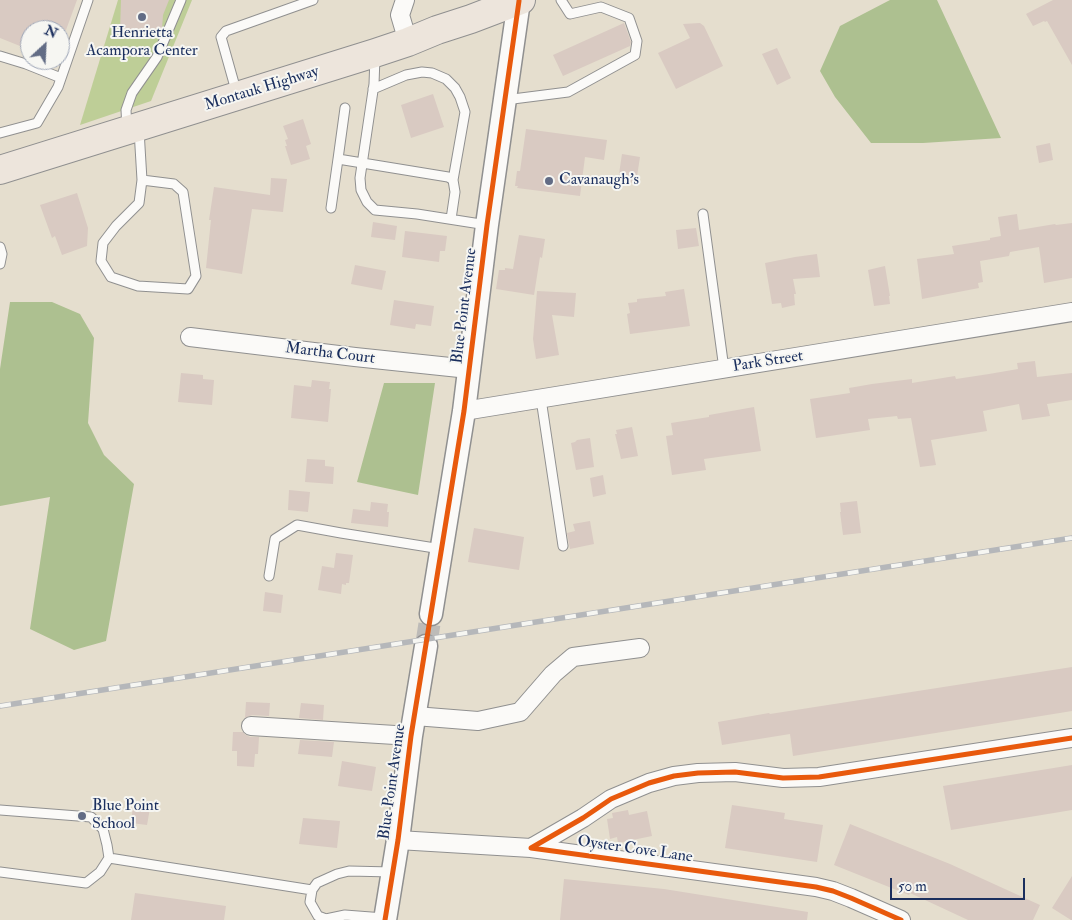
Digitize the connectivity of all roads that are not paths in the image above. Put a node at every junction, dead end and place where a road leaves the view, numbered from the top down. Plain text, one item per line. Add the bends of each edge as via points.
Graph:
1 (88, 0) edge
2 (181, 0) edge
3 (313, 0) edge
4 (405, 0) edge
5 (520, 0) edge
6 (560, 0) edge
7 (408, 42) junction
8 (375, 53) junction
9 (0, 56) edge
10 (61, 78) junction
11 (373, 89) junction
12 (237, 97) junction
13 (505, 100) junction
14 (345, 108) dead end
15 (133, 129) junction
16 (0, 133) edge
17 (338, 159) junction
18 (362, 163) junction
19 (0, 170) edge
20 (142, 180) junction
21 (453, 180) junction
22 (331, 208) dead end
23 (703, 214) dead end
24 (451, 220) junction
25 (487, 225) junction
26 (0, 247) edge
27 (0, 264) edge
28 (1072, 312) edge
29 (190, 337) dead end
30 (470, 369) junction
31 (724, 369) junction
32 (541, 399) junction
33 (464, 411) junction
34 (563, 546) dead end
35 (441, 549) junction
36 (270, 576) dead end
37 (431, 614) tunnel mouth
38 (426, 646) tunnel mouth
39 (640, 648) dead end
40 (251, 726) dead end
41 (413, 726) junction
42 (1072, 738) edge
43 (0, 810) edge
44 (398, 840) junction
45 (531, 848) junction
46 (109, 858) junction
47 (0, 872) edge
48 (393, 872) junction
49 (312, 890) junction
50 (321, 919) edge
51 (385, 919) edge
52 (901, 920) edge

1 - 10 lane
2 - 15 lane via 157,57 132,93 126,110
3 - 12 lane via 226,31 221,37
4 - 7 street via 400,15
5 - 7 main road, Montauk Highway
5 - 13 street, Blue Point Avenue
6 - 13 lane via 570,14 601,7 629,18 637,41 635,55 568,92
7 - 8 main road, Montauk Highway
8 - 11 lane
8 - 12 main road, Montauk Highway
9 - 10 lane
10 - 16 lane via 37,123
11 - 18 lane
11 - 21 lane via 422,72 432,73 455,88 465,112
12 - 15 main road, Montauk Highway
13 - 25 street, Blue Point Avenue
14 - 17 lane
15 - 19 main road, Montauk Highway
15 - 20 lane
17 - 18 lane
17 - 22 lane
18 - 21 lane
18 - 24 lane via 361,190 366,202 375,210
20 - 20 lane via 174,184 183,192 196,276 188,290 138,286 111,277 102,261 103,243 139,203
21 - 24 lane via 455,192
23 - 31 lane
24 - 25 lane
25 - 30 street, Blue Point Avenue
26 - 27 lane
28 - 31 street, Park Street
29 - 30 street, Martha Court
30 - 33 street, Blue Point Avenue
31 - 32 street, Park Street
32 - 33 street, Park Street
32 - 34 lane
33 - 35 street, Blue Point Avenue
35 - 36 lane via 297,524 275,539
35 - 37 street, Blue Point Avenue
38 - 41 street, Blue Point Avenue
39 - 41 street via 573,657 553,674 520,712 478,721 454,720
40 - 41 street
41 - 44 street, Blue Point Avenue
42 - 45 street, Oyster Cove Lane via 819,777 783,778 735,772 674,776 611,799
43 - 46 lane via 91,817 103,829
44 - 45 street, Oyster Cove Lane
44 - 48 street, Blue Point Avenue
45 - 52 street, Oyster Cove Lane via 816,887
46 - 47 lane via 100,872 86,883
46 - 49 lane
48 - 49 lane via 343,872 318,883
48 - 51 street, Blue Point Avenue
49 - 50 lane via 310,902
50 - 51 lane via 345,915

